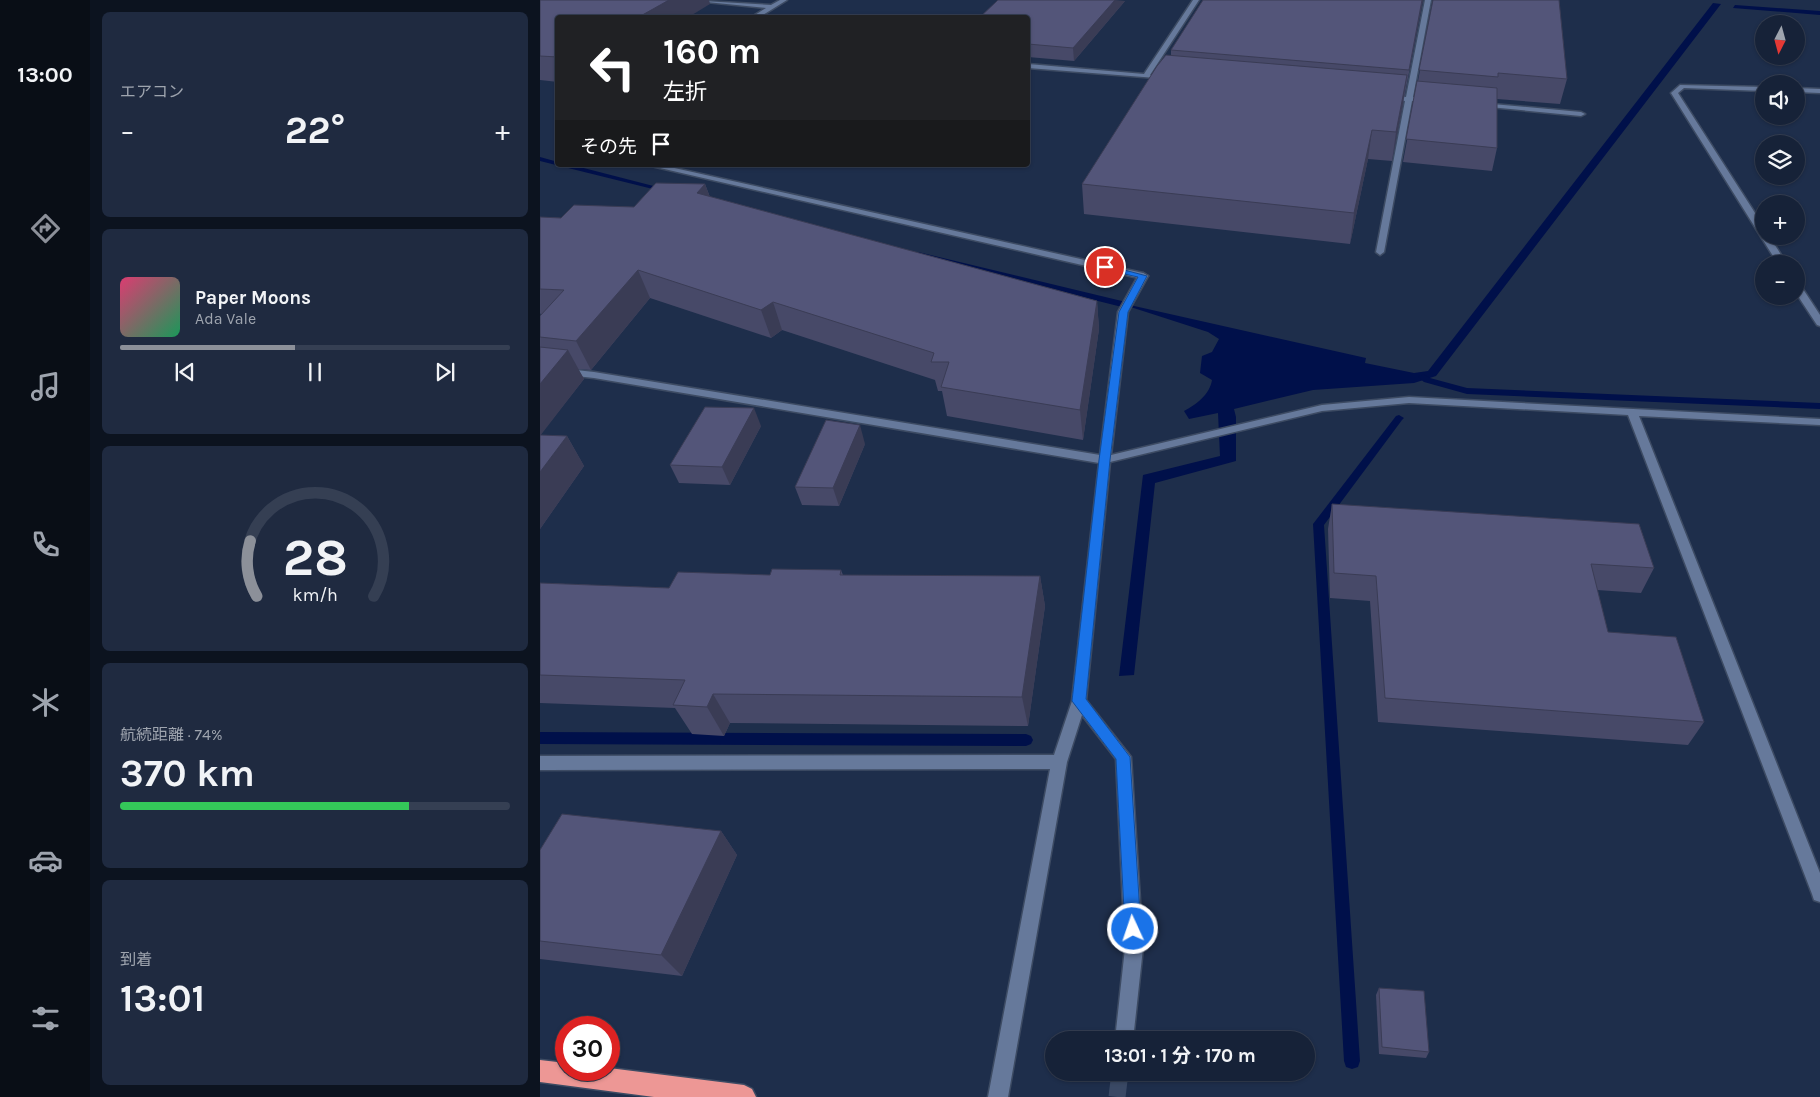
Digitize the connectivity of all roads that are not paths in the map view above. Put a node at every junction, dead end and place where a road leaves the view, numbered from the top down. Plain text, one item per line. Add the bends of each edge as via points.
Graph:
1 (689, 0) edge
2 (784, 0) edge
3 (1196, 0) edge
4 (1428, 0) edge
5 (773, 7) junction
6 (758, 15) edge
7 (1030, 66) edge
8 (1146, 76) junction
9 (1175, 79) edge
10 (1755, 89) edge
11 (1805, 90) edge
12 (1820, 91) edge
13 (1380, 96) edge
14 (1409, 99) junction
15 (1438, 102) edge
16 (1476, 105) edge
17 (1581, 114) dead end
18 (660, 167) edge
19 (1755, 221) edge
20 (1380, 252) dead end
21 (1805, 299) edge
22 (1820, 323) edge
23 (540, 369) edge
24 (1632, 412) junction
25 (1820, 422) edge
26 (1105, 460) junction
27 (1079, 701) junction
28 (1059, 762) junction
29 (540, 763) edge
30 (1820, 894) edge
31 (1125, 1031) edge
32 (540, 1071) edge
33 (744, 1097) edge
34 (998, 1097) edge

1 - 5 street
2 - 5 street
3 - 8 street
4 - 14 street
5 - 6 street
7 - 8 street
8 - 9 street
10 - 19 street via 1682,86 1674,93
11 - 12 street
13 - 14 street
14 - 15 street
14 - 20 street
16 - 17 street
18 - 26 street via 1143,276 1124,312
21 - 22 street
23 - 26 street via 594,375
24 - 25 street
24 - 26 street via 1409,400 1322,408
24 - 30 street
26 - 27 street
27 - 28 street
27 - 31 street via 1123,757 1134,948
28 - 29 street
28 - 34 street
32 - 33 highway

